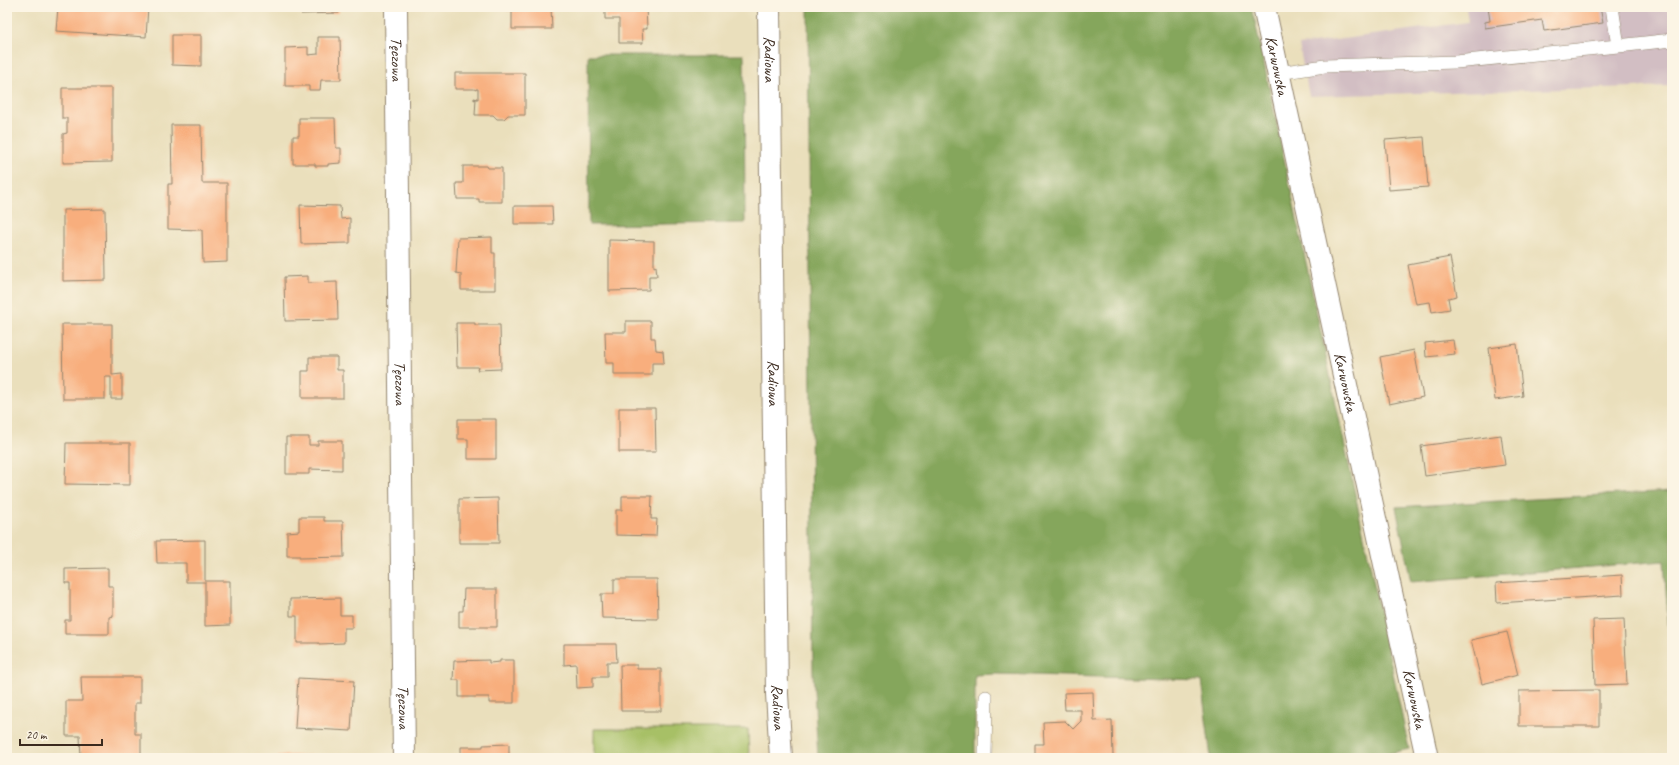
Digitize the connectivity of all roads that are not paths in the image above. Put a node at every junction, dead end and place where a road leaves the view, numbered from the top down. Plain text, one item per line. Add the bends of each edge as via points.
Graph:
1 (396, 7) edge
2 (770, 7) edge
3 (1264, 7) edge
4 (1612, 7) edge
5 (1672, 40) edge
6 (1618, 46) junction
7 (1278, 73) junction
8 (986, 696) dead end
9 (404, 758) edge
10 (781, 758) edge
11 (985, 758) edge
12 (1427, 758) edge

1 - 9 street, Tęczowa
2 - 10 street, Radiowa via 777,694
3 - 7 street, Karwowska
4 - 6 lane
5 - 6 lane
6 - 7 lane via 1456,62 1325,66
7 - 12 street, Karwowska
8 - 11 lane

